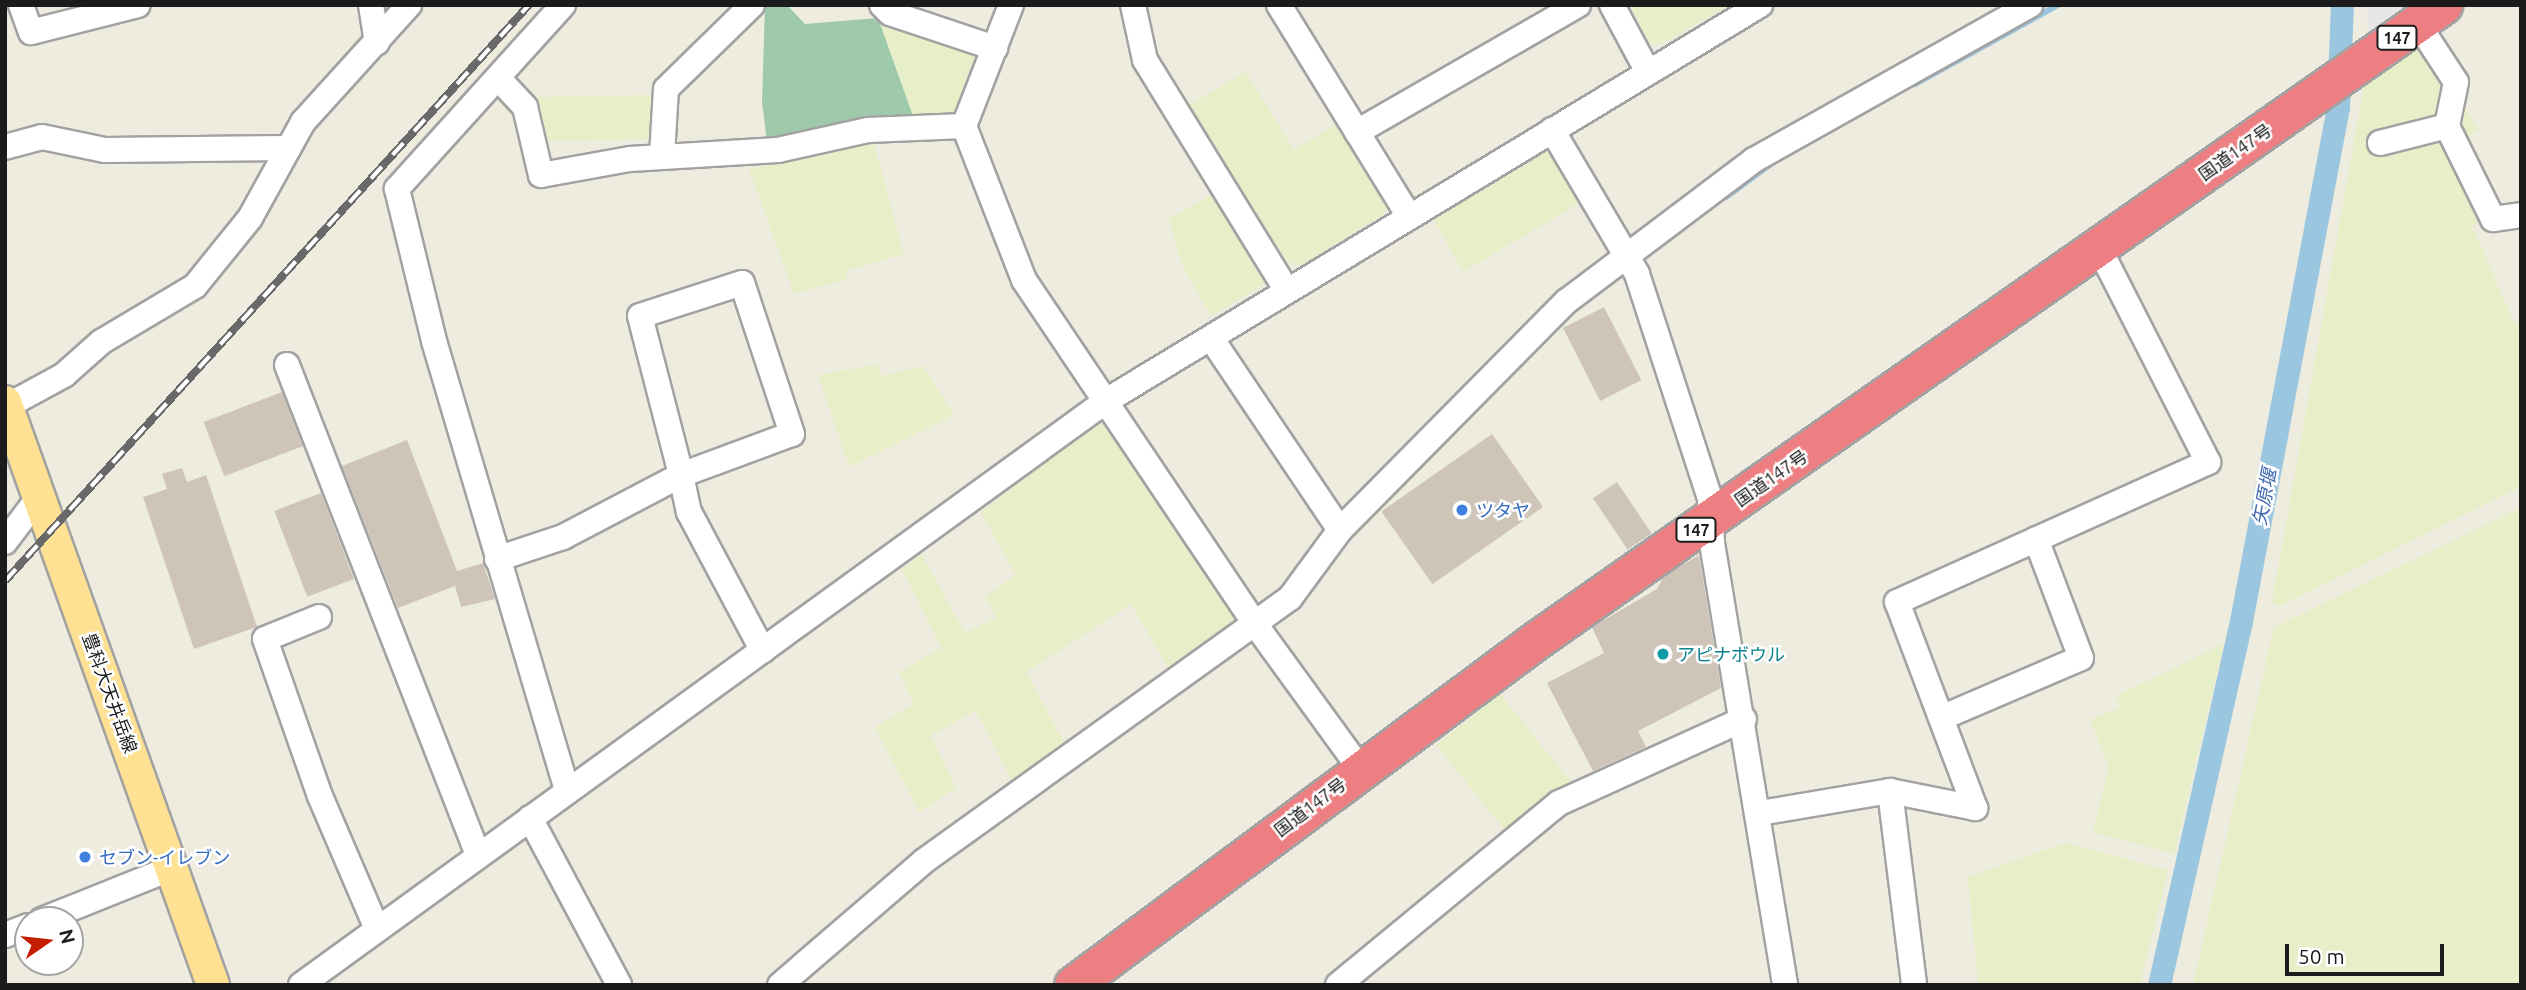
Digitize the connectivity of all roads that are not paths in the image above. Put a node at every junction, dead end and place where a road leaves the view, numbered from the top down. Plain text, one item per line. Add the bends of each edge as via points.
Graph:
1 (21, 5) edge
2 (138, 5) edge
3 (371, 5) edge
4 (410, 5) edge
5 (563, 5) edge
6 (752, 5) edge
7 (881, 5) edge
8 (1011, 5) edge
9 (1133, 5) edge
10 (1578, 5) edge
11 (1612, 5) edge
12 (1760, 5) edge
13 (1282, 6) edge
14 (2026, 6) edge
15 (2430, 14) edge
16 (377, 43) junction
17 (995, 48) junction
18 (1648, 72) junction
19 (498, 78) junction
20 (964, 126) junction
21 (2447, 126) junction
22 (1552, 130) junction
23 (1357, 132) junction
24 (2380, 143) dead end
25 (5, 146) edge
26 (285, 148) junction
27 (662, 156) junction
28 (1408, 215) junction
29 (2521, 215) edge
30 (2099, 248) junction
31 (1628, 258) junction
32 (1286, 289) junction
33 (1211, 338) junction
34 (287, 365) dead end
35 (1106, 401) junction
36 (6, 404) edge
37 (681, 475) junction
38 (39, 496) junction
39 (1710, 520) junction
40 (1340, 530) junction
41 (7, 539) edge
42 (2036, 539) junction
43 (497, 559) junction
44 (319, 617) dead end
45 (1255, 624) junction
46 (763, 651) junction
47 (1941, 718) junction
48 (1744, 719) junction
49 (1360, 770) junction
50 (567, 790) junction
51 (1890, 791) junction
52 (1760, 813) junction
53 (530, 818) junction
54 (478, 855) junction
55 (172, 868) junction
56 (77, 906) edge
57 (377, 929) junction
58 (214, 985) edge
59 (301, 985) edge
60 (619, 985) edge
61 (780, 985) edge
62 (1073, 985) edge
63 (1338, 985) edge
64 (1785, 985) edge
65 (1914, 985) edge

1 - 2 street via 31,32
3 - 16 street
4 - 16 street
5 - 19 street
6 - 27 street via 666,89
7 - 17 street via 890,13
8 - 17 street
9 - 32 street via 1145,60
10 - 23 street
11 - 18 street
12 - 18 street
13 - 23 street
14 - 31 street via 1754,160
15 - 21 street via 2456,82
15 - 30 highway, 国道147号 / 147
16 - 26 street
17 - 20 street
18 - 22 street
19 - 27 street via 525,107 541,176
19 - 43 street via 397,189
20 - 27 street via 868,130 778,150 673,160
20 - 35 street via 1024,280
21 - 24 street
21 - 29 street via 2493,219
22 - 28 street
22 - 31 street
23 - 28 street
25 - 26 street via 42,137 105,150
26 - 36 street via 250,218 195,286 101,342 64,375
28 - 32 street
30 - 39 highway, 国道147号 / 147
30 - 42 street via 2208,462
31 - 39 street via 1710,499
31 - 40 street via 1567,301
32 - 33 street
33 - 35 street
33 - 40 street
34 - 54 street
35 - 45 street
35 - 46 street
36 - 38 main road, 豊科大天井岳線
37 - 37 street via 640,316 742,283 792,434
37 - 43 street via 563,537
37 - 46 street via 689,512
38 - 41 street
38 - 55 main road, 豊科大天井岳線
39 - 48 street
39 - 49 highway, 国道147号 / 147
40 - 45 street via 1290,598
42 - 47 street via 1897,602
42 - 47 street via 2081,658
43 - 50 street
44 - 57 street via 265,639 320,796
45 - 49 street
45 - 61 street via 924,860
46 - 50 street
47 - 51 street via 1975,808
48 - 52 street
48 - 63 street via 1559,803
49 - 62 highway, 国道147号 / 147
50 - 53 street
51 - 52 street
51 - 65 street
52 - 64 street
53 - 54 street
53 - 60 street
54 - 57 street
55 - 56 street
55 - 58 main road, 豊科大天井岳線
57 - 59 street

